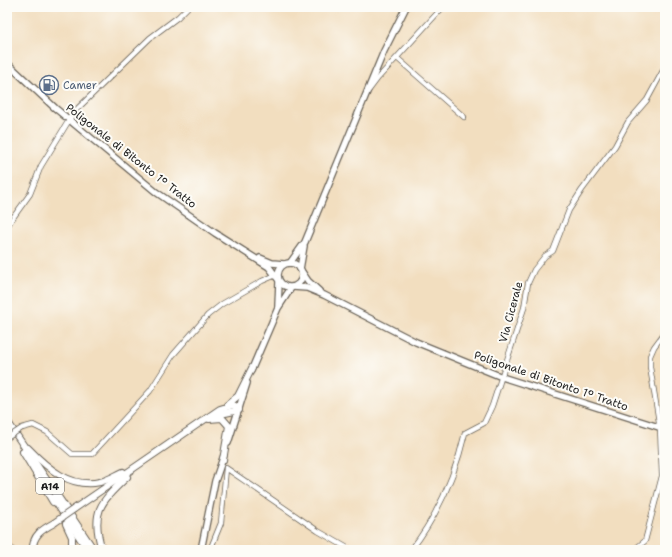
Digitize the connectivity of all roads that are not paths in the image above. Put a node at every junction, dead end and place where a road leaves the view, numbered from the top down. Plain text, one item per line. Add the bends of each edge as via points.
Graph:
1 (188, 7) edge
2 (406, 7) edge
3 (443, 7) edge
4 (397, 58) junction
5 (7, 63) edge
6 (665, 67) edge
7 (365, 96) junction
8 (464, 117) dead end
9 (69, 120) junction
10 (7, 226) edge
11 (305, 242) junction
12 (250, 255) junction
13 (288, 264) junction
14 (301, 270) junction
15 (278, 279) junction
16 (292, 287) junction
17 (324, 295) junction
18 (278, 308) junction
19 (665, 332) edge
20 (252, 368) junction
21 (502, 377) junction
22 (224, 407) junction
23 (239, 409) junction
24 (211, 418) junction
25 (204, 421) junction
26 (7, 422) edge
27 (7, 428) edge
28 (663, 429) edge
29 (16, 436) junction
30 (7, 438) edge
31 (23, 452) junction
32 (223, 460) junction
33 (138, 466) junction
34 (7, 544) edge
35 (12, 550) edge
36 (33, 550) edge
37 (72, 550) edge
38 (88, 550) edge
39 (94, 550) edge
40 (102, 550) edge
41 (201, 550) edge
42 (210, 550) edge
43 (351, 550) edge
44 (411, 550) edge
45 (634, 550) edge

1 - 9 street via 150,38 81,104
2 - 7 main road
3 - 4 street
4 - 7 street
4 - 8 street
5 - 9 main road, Poligonale di Bitonto 1° Tratto
6 - 21 street, Via Cicerale via 647,100 628,122 615,146 569,210 553,251 545,256 534,270 528,283 524,308
7 - 11 main road
9 - 10 street via 41,166 30,194
9 - 12 main road, Poligonale di Bitonto 1° Tratto via 156,192 215,234
11 - 13 main road
11 - 14 main road
12 - 13 main road via 272,263
12 - 15 main road via 269,267
13 - 14 main road via 295,264
13 - 15 main road via 280,268
14 - 16 main road via 300,282
14 - 17 main road via 308,281
15 - 16 main road via 285,286
15 - 18 main road
15 - 30 street, bridge via 266,278 208,315 174,355 150,391 92,454 72,454 47,432 33,425 22,428
16 - 17 main road via 307,288
16 - 18 main road
17 - 21 main road, Poligonale di Bitonto 1° Tratto via 416,342
18 - 20 main road
19 - 28 street via 650,356
20 - 22 highway via 238,396
20 - 23 main road
21 - 28 main road, Poligonale di Bitonto 1° Tratto
21 - 44 street, Via Cicerale via 484,423 466,433 455,470 434,517
22 - 23 highway via 233,405
22 - 25 highway
23 - 24 highway
23 - 32 main road
24 - 25 highway
24 - 32 highway via 222,418 229,426
25 - 33 highway, A14
26 - 29 highway, A14
27 - 31 highway, A14
28 - 45 street via 662,476 645,541
29 - 33 highway, A14 via 61,476 79,482 104,481
29 - 39 highway, A14
31 - 37 highway, A14 via 69,528
31 - 38 highway, A14
32 - 41 main road via 215,481
33 - 36 highway, A14, bridge via 39,533 34,539
33 - 40 highway, A14 via 112,490 101,506 97,521
34 - 35 street
42 - 43 street via 222,524 226,468 318,531

